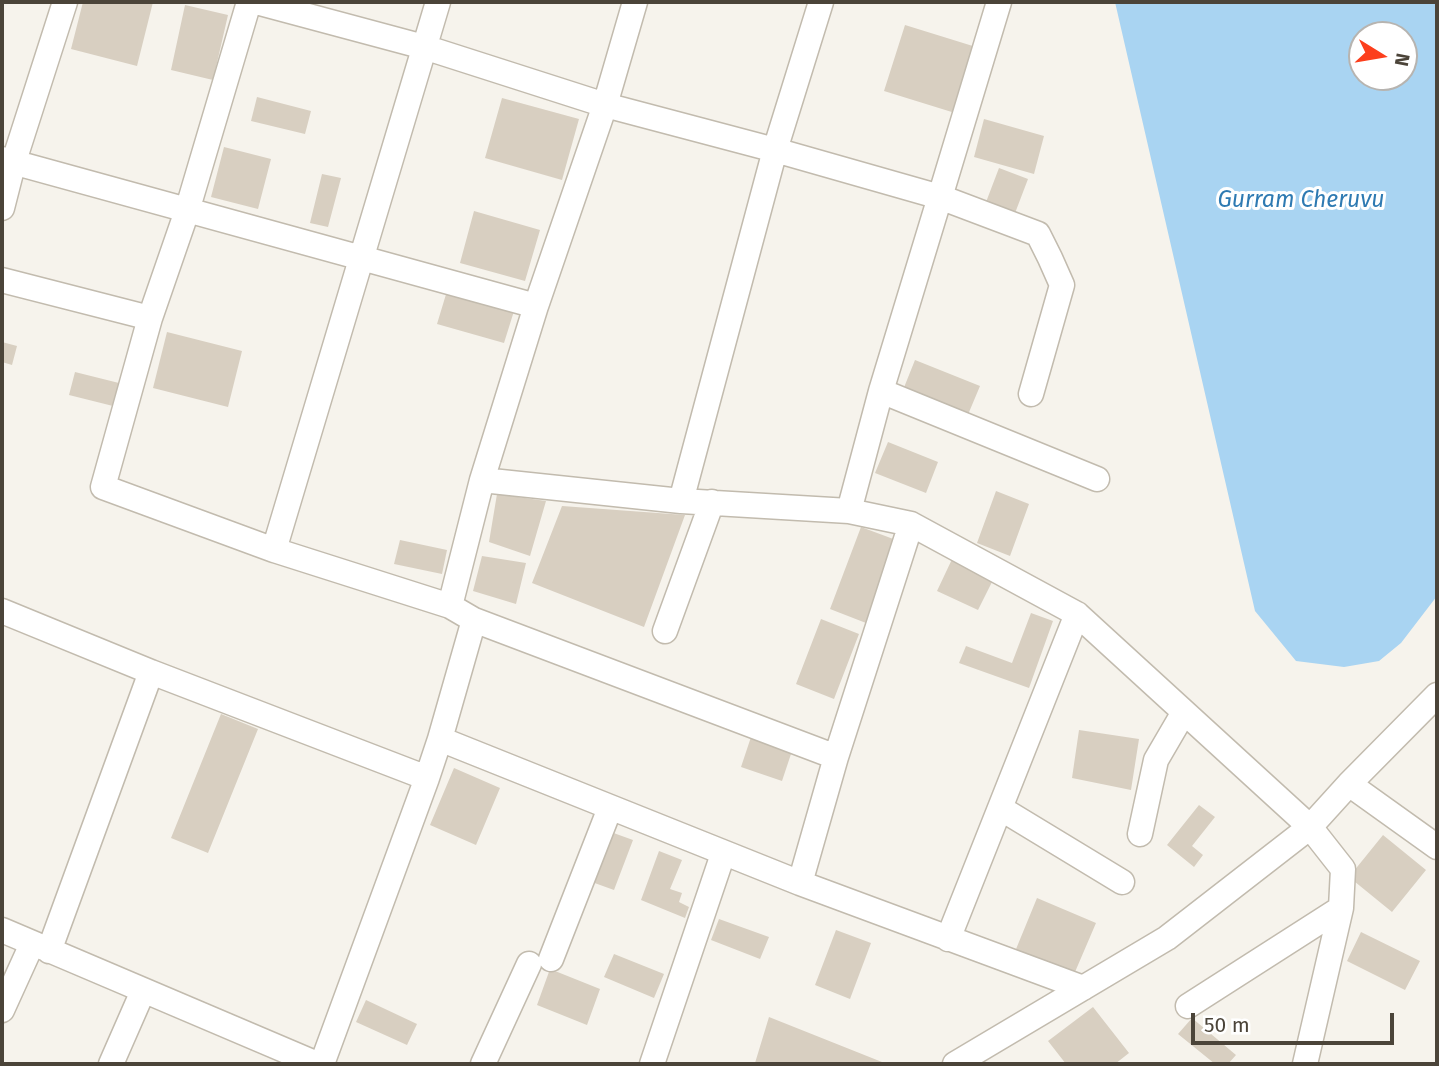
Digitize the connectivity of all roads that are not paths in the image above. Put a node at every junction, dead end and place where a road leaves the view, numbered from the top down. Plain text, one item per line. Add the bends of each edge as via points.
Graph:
1 (65, 2) edge
2 (249, 2) edge
3 (256, 2) edge
4 (438, 2) edge
5 (635, 2) edge
6 (821, 2) edge
7 (999, 2) edge
8 (424, 47) junction
9 (605, 105) junction
10 (775, 150) junction
11 (8, 160) edge
12 (940, 197) junction
13 (2, 208) edge
14 (187, 211) junction
15 (361, 257) junction
16 (2, 280) edge
17 (537, 306) junction
18 (150, 318) junction
19 (881, 391) junction
20 (1031, 394) dead end
21 (1097, 479) dead end
22 (482, 481) junction
23 (681, 501) junction
24 (712, 502) junction
25 (849, 511) junction
26 (911, 524) junction
27 (274, 550) junction
28 (450, 606) junction
29 (2, 611) edge
30 (1077, 614) junction
31 (474, 620) junction
32 (665, 631) dead end
33 (151, 671) junction
34 (1437, 695) edge
35 (1184, 712) junction
36 (440, 739) junction
37 (836, 757) junction
38 (427, 778) junction
39 (1349, 784) junction
40 (610, 808) junction
41 (1000, 808) junction
42 (1310, 827) junction
43 (1140, 834) dead end
44 (1437, 847) edge
45 (723, 854) junction
46 (1122, 882) dead end
47 (800, 883) junction
48 (1341, 908) junction
49 (2, 930) edge
50 (948, 939) junction
51 (41, 947) junction
52 (1083, 988) junction
53 (144, 991) junction
54 (1188, 1006) dead end
55 (2, 1010) edge
56 (111, 1064) edge
57 (320, 1064) edge
58 (483, 1064) edge
59 (652, 1064) edge
60 (955, 1064) edge
61 (1305, 1064) edge

1 - 11 street
2 - 14 street
3 - 8 street
4 - 8 street
5 - 9 street
6 - 10 street
7 - 12 street
8 - 9 street
8 - 15 street
9 - 10 street
9 - 17 street
10 - 12 street
10 - 23 street
11 - 13 street
11 - 14 street
12 - 19 street
12 - 20 street via 1038,234 1058,276 1062,285
14 - 15 street
14 - 18 street
15 - 17 street
15 - 27 street
16 - 18 street
17 - 22 street
18 - 27 street via 103,487
19 - 21 street
19 - 25 street
22 - 23 street
22 - 28 street
23 - 24 street
24 - 25 street
24 - 32 street
25 - 26 street
26 - 30 street
26 - 37 street
27 - 28 street
28 - 31 street
29 - 33 street
30 - 35 street
30 - 41 street
31 - 36 street
31 - 37 street
33 - 38 street
33 - 51 street
34 - 39 street
35 - 42 street
35 - 43 street via 1156,760
36 - 38 street
36 - 40 street
37 - 47 street
38 - 57 street
39 - 42 street
39 - 44 street
40 - 45 street
40 - 58 street via 540,961
41 - 46 street
41 - 50 street
42 - 48 street via 1343,869
42 - 52 street via 1167,938
45 - 47 street
45 - 59 street
47 - 50 street
48 - 54 street
48 - 61 street
49 - 51 street
50 - 52 street
51 - 53 street
51 - 55 street
52 - 60 street
53 - 56 street
53 - 57 street

